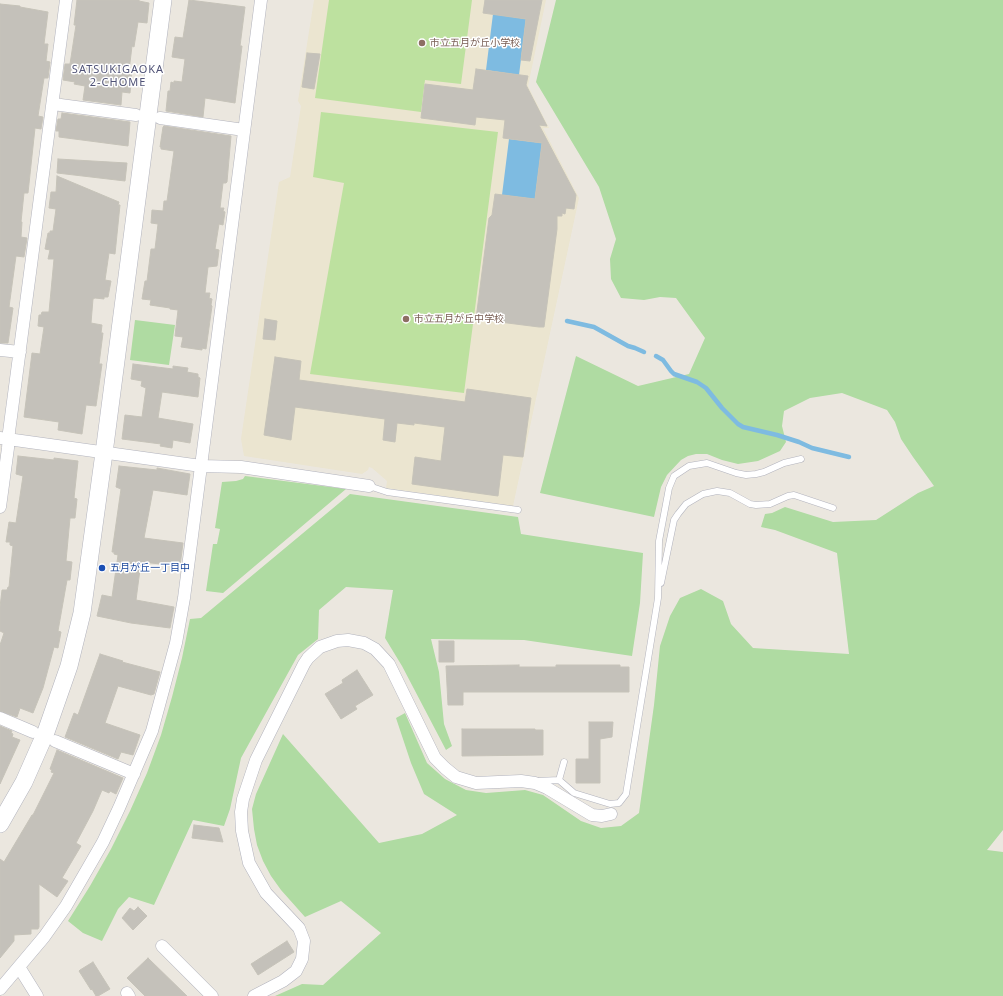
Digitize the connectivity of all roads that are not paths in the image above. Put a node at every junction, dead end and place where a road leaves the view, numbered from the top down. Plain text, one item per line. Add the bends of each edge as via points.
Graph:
1 (66, 0) edge
2 (163, 0) edge
3 (261, 0) edge
4 (53, 104) junction
5 (136, 115) dead end
6 (160, 118) dead end
7 (244, 130) junction
8 (0, 350) edge
9 (20, 352) junction
10 (4, 439) edge
11 (104, 453) junction
12 (801, 459) dead end
13 (201, 466) junction
14 (369, 486) joint
15 (0, 507) edge
16 (833, 508) dead end
17 (518, 510) dead end
18 (658, 598) junction
19 (0, 718) edge
20 (33, 732) dead end
21 (55, 741) dead end
22 (564, 762) dead end
23 (134, 774) junction
24 (559, 780) junction
25 (528, 782) junction
26 (611, 814) dead end
27 (0, 824) edge
28 (162, 946) dead end
29 (19, 967) junction
30 (0, 989) edge
31 (37, 996) edge
32 (212, 996) edge
33 (254, 996) edge

1 - 4 street
2 - 11 street
3 - 7 street
4 - 5 street
4 - 9 street
6 - 7 street
7 - 13 street
8 - 9 street
9 - 10 street
10 - 11 street
10 - 15 street
11 - 13 street
11 - 27 street via 85,595 69,666 39,749
12 - 18 lane via 756,474 736,473 707,463 689,466 678,472 669,488 659,541
13 - 14 street via 241,467
13 - 23 street via 176,643 152,731
14 - 17 lane via 387,492
16 - 18 lane via 794,495 764,505 750,504 730,493 717,491 697,497 682,508 674,520
18 - 24 lane via 626,794 619,803 610,804 574,793
19 - 20 street
21 - 23 street
22 - 24 lane
23 - 29 street via 103,842 66,906
24 - 25 lane
25 - 26 street via 547,788 592,815
25 - 33 street via 476,783 463,780 451,773 435,758 389,664 375,648 356,641 337,641 320,647 304,664 256,760 243,799 242,831 249,863 266,894 299,928 304,941 302,959 296,971
28 - 32 street
29 - 30 street
29 - 31 street

